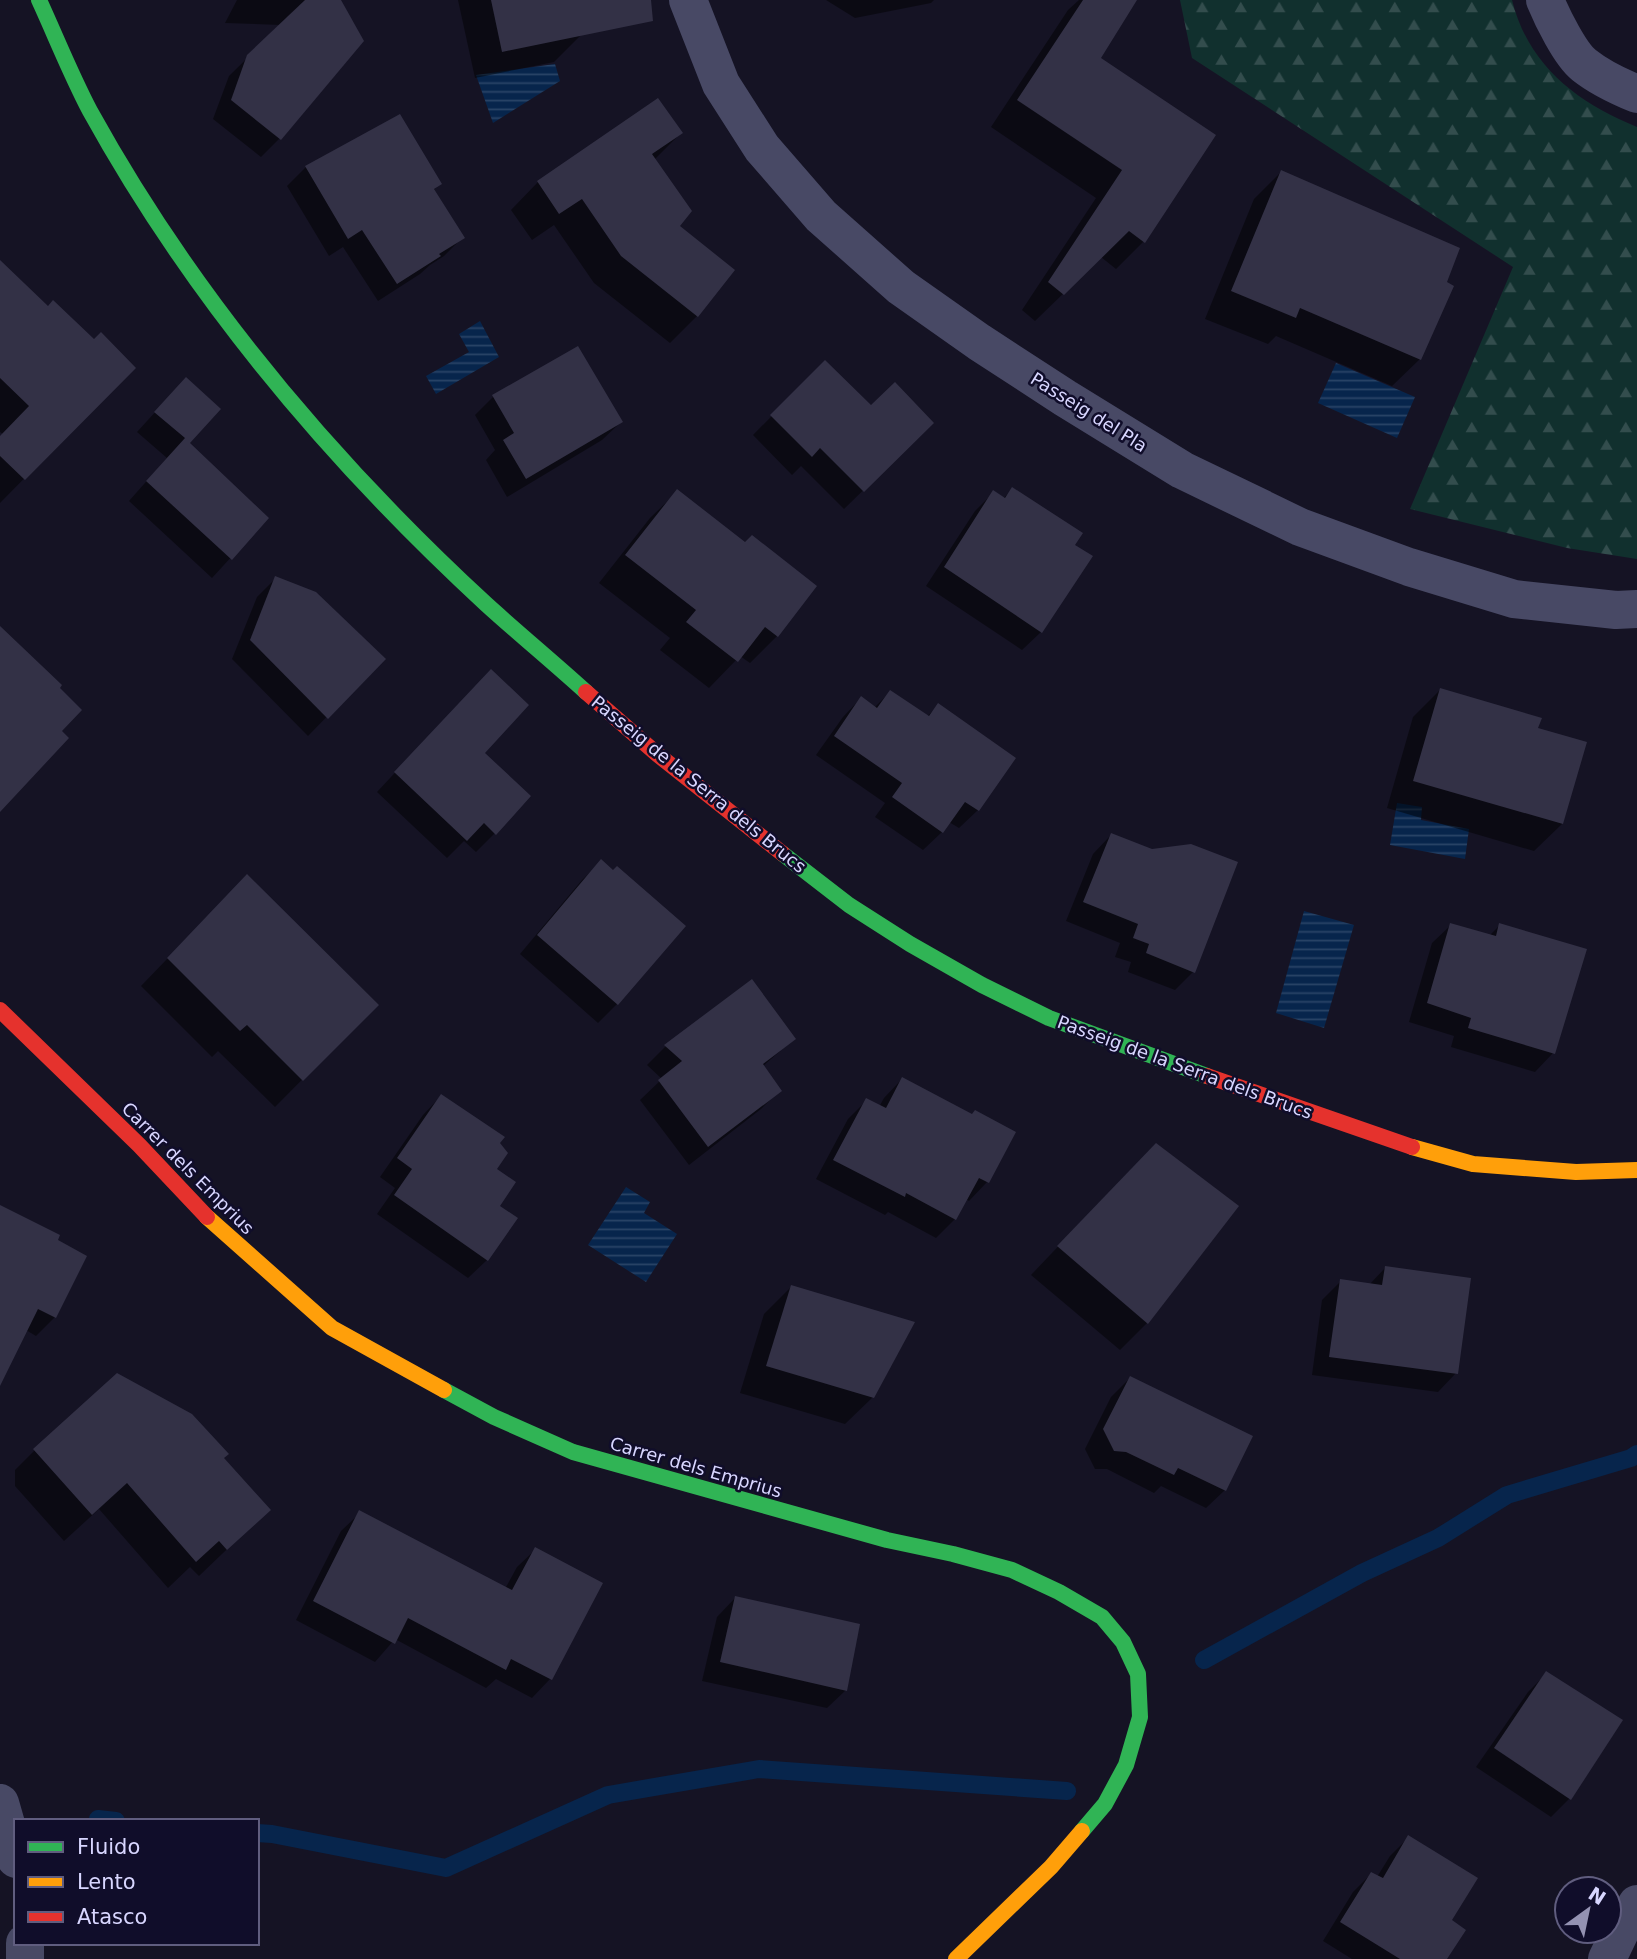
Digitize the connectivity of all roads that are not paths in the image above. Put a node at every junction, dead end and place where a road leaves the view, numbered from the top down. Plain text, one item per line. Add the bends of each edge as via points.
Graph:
1 (40, 0) edge
2 (688, 0) edge
3 (1545, 0) edge
4 (1637, 94) edge
5 (1637, 609) edge
6 (0, 1010) edge
7 (1637, 1170) edge
8 (0, 1803) edge
9 (14, 1852) edge
10 (1637, 1904) edge
11 (956, 1959) edge
12 (1607, 1959) edge

1 - 7 street, Passeig de la Serra dels Brucs via 89,108 152,215 211,301 297,408 385,505 486,604 657,754 849,905 982,985 1049,1018 1359,1130 1473,1164 1576,1172
2 - 5 street, Passeig del Pla via 720,84 762,148 821,216 901,287 1065,398 1182,470 1300,527 1514,599
3 - 4 street via 1554,23 1583,64
6 - 11 street, Carrer dels Emprius via 200,1211 332,1328 473,1406 572,1452 1012,1570 1102,1617 1123,1643 1138,1674 1140,1717 1126,1765 1105,1804 1051,1867
8 - 9 street
10 - 12 street

